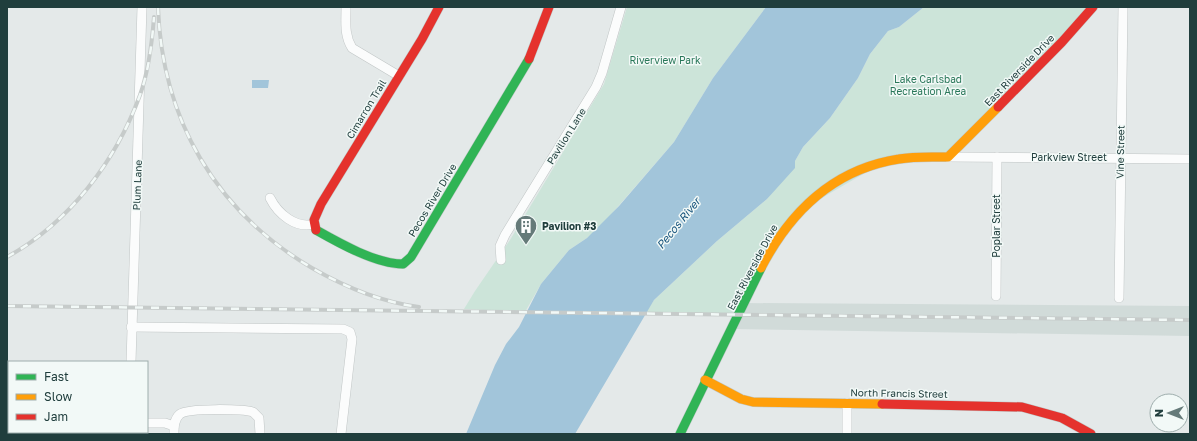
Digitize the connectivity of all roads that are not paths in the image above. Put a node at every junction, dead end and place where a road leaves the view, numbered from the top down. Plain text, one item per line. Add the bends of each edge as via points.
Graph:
1 (142, 7) edge
2 (346, 7) edge
3 (439, 7) edge
4 (548, 7) edge
5 (621, 7) edge
6 (1093, 7) edge
7 (1123, 7) edge
8 (399, 76) junction
9 (948, 157) junction
10 (997, 157) junction
11 (1120, 158) junction
12 (1190, 159) edge
13 (270, 198) dead end
14 (314, 224) junction
15 (501, 260) dead end
16 (996, 296) dead end
17 (1119, 298) dead end
18 (132, 328) junction
19 (131, 361) edge
20 (705, 380) junction
21 (847, 403) junction
22 (148, 423) edge
23 (174, 430) edge
24 (260, 434) edge
25 (341, 434) edge
26 (680, 434) edge
27 (847, 434) edge
28 (1091, 434) edge

1 - 18 street, Plum Lane
2 - 8 street via 346,33 352,48
3 - 8 street, Cimarron Trail
4 - 14 street, Pecos River Drive via 532,53 521,75 408,260 403,264 394,264 370,257 327,237 316,230
5 - 15 street, Pavilion Lane via 596,87 505,235 500,246
6 - 9 street, East Riverside Drive via 1062,42
7 - 11 street, Vine Street
8 - 14 street, Cimarron Trail via 315,214
9 - 10 street, Parkview Street
9 - 20 street, East Riverside Drive via 896,159 866,168 831,186 801,210 784,229 768,257
10 - 11 street, Parkview Street
10 - 16 street, Poplar Street
11 - 12 street, Parkview Street
11 - 17 street, Vine Street
13 - 14 street via 275,208 292,221 306,226
18 - 19 street, Plum Lane
18 - 25 street via 343,329 350,332 352,339
20 - 21 street, North Francis Street via 741,399 753,402
20 - 26 street, East Riverside Drive
21 - 27 street
21 - 28 street, North Francis Street via 1030,407 1069,420
22 - 23 street via 164,423
23 - 24 street via 178,416 187,410 248,411 259,418

